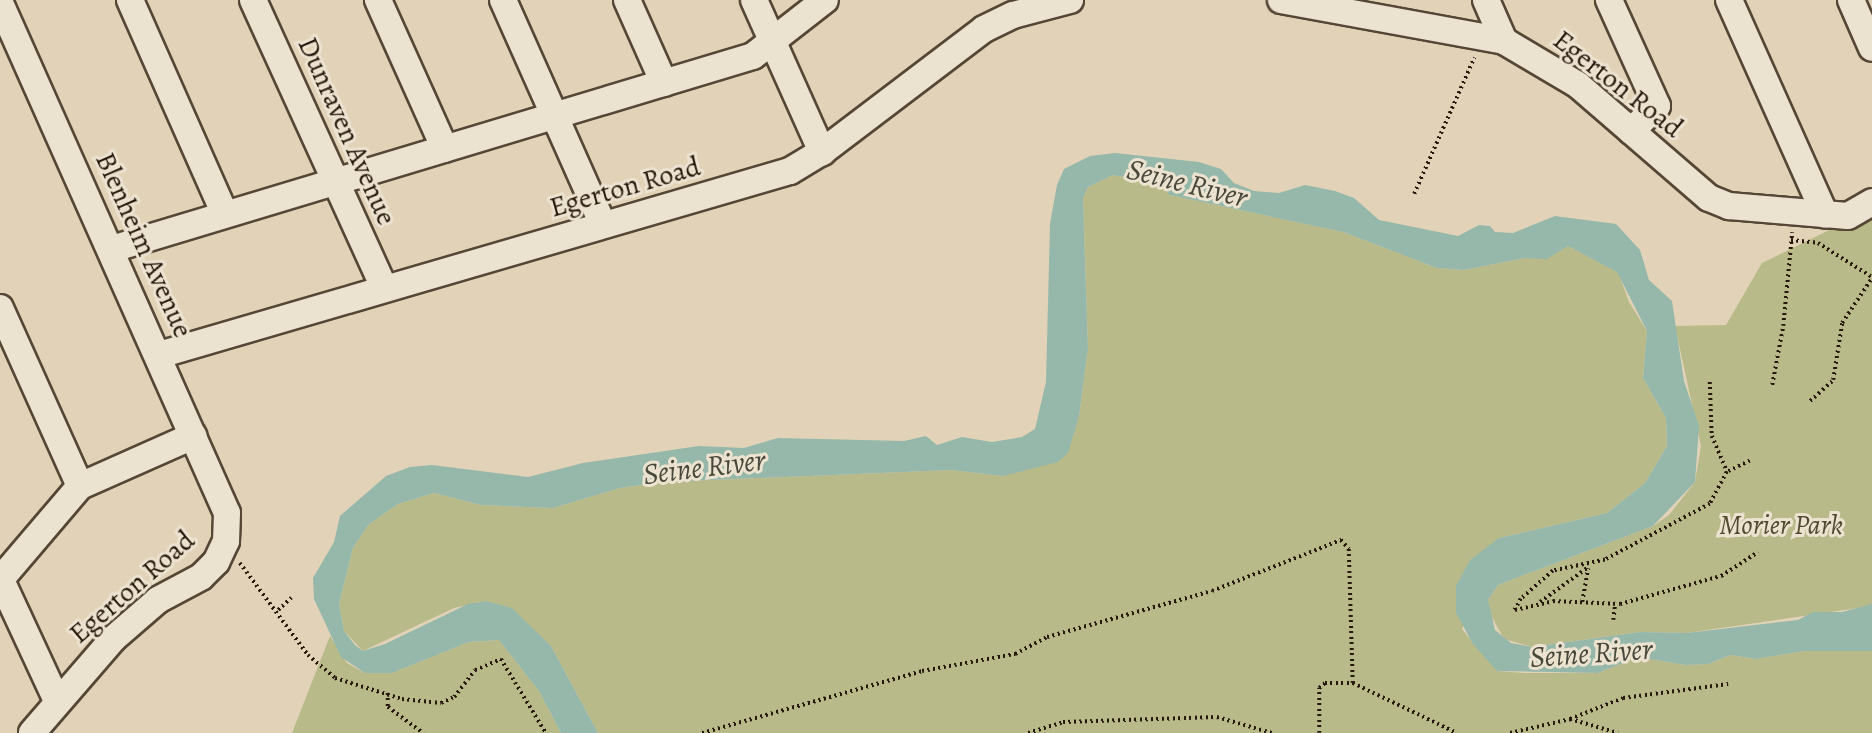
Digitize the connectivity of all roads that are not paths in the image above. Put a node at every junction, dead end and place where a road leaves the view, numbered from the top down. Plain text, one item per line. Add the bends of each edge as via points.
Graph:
1 (130, 0) edge
2 (253, 0) edge
3 (378, 0) edge
4 (503, 0) edge
5 (627, 0) edge
6 (754, 0) edge
7 (825, 0) edge
8 (1070, 0) edge
9 (1281, 0) edge
10 (1486, 0) edge
11 (1609, 0) edge
12 (1729, 0) edge
13 (1851, 0) edge
14 (0, 3) edge
15 (1009, 8) edge
16 (1374, 8) edge
17 (1493, 39) junction
18 (772, 41) junction
19 (1872, 48) edge
20 (664, 83) junction
21 (554, 115) junction
22 (1631, 131) junction
23 (445, 149) junction
24 (822, 152) junction
25 (334, 181) junction
26 (1872, 202) edge
27 (225, 214) junction
28 (1825, 215) junction
29 (603, 225) junction
30 (112, 248) junction
31 (384, 288) junction
32 (0, 309) edge
33 (159, 355) junction
34 (193, 436) junction
35 (80, 486) junction
36 (227, 513) joint
37 (0, 579) edge
38 (57, 701) junction
39 (32, 733) edge

1 - 27 street
2 - 25 street, Dunraven Avenue
3 - 23 street
4 - 21 street
5 - 20 street
6 - 18 street
7 - 18 street
8 - 15 street, Egerton Road
9 - 16 street, Egerton Road
10 - 17 street
11 - 22 street via 1657,106
12 - 28 street
13 - 19 street
14 - 30 street, Blenheim Avenue
15 - 24 street, Egerton Road
16 - 17 street, Egerton Road
17 - 22 street, Egerton Road via 1578,85
18 - 20 street via 753,56
18 - 24 street
20 - 21 street
21 - 23 street
21 - 29 street
22 - 28 street, Egerton Road via 1709,198 1729,206
23 - 25 street
24 - 29 street, Egerton Road via 790,171
25 - 27 street
25 - 31 street, Dunraven Avenue
26 - 28 street, Egerton Road via 1847,216
27 - 30 street
29 - 31 street, Egerton Road
30 - 33 street, Blenheim Avenue
31 - 33 street, Egerton Road
32 - 35 street
33 - 34 street, Blenheim Avenue
34 - 35 street
34 - 36 street, Blenheim Avenue
35 - 37 street
36 - 38 street, Egerton Road via 226,541 216,562 201,577 158,600 113,639
37 - 38 street
38 - 39 street, Egerton Road

